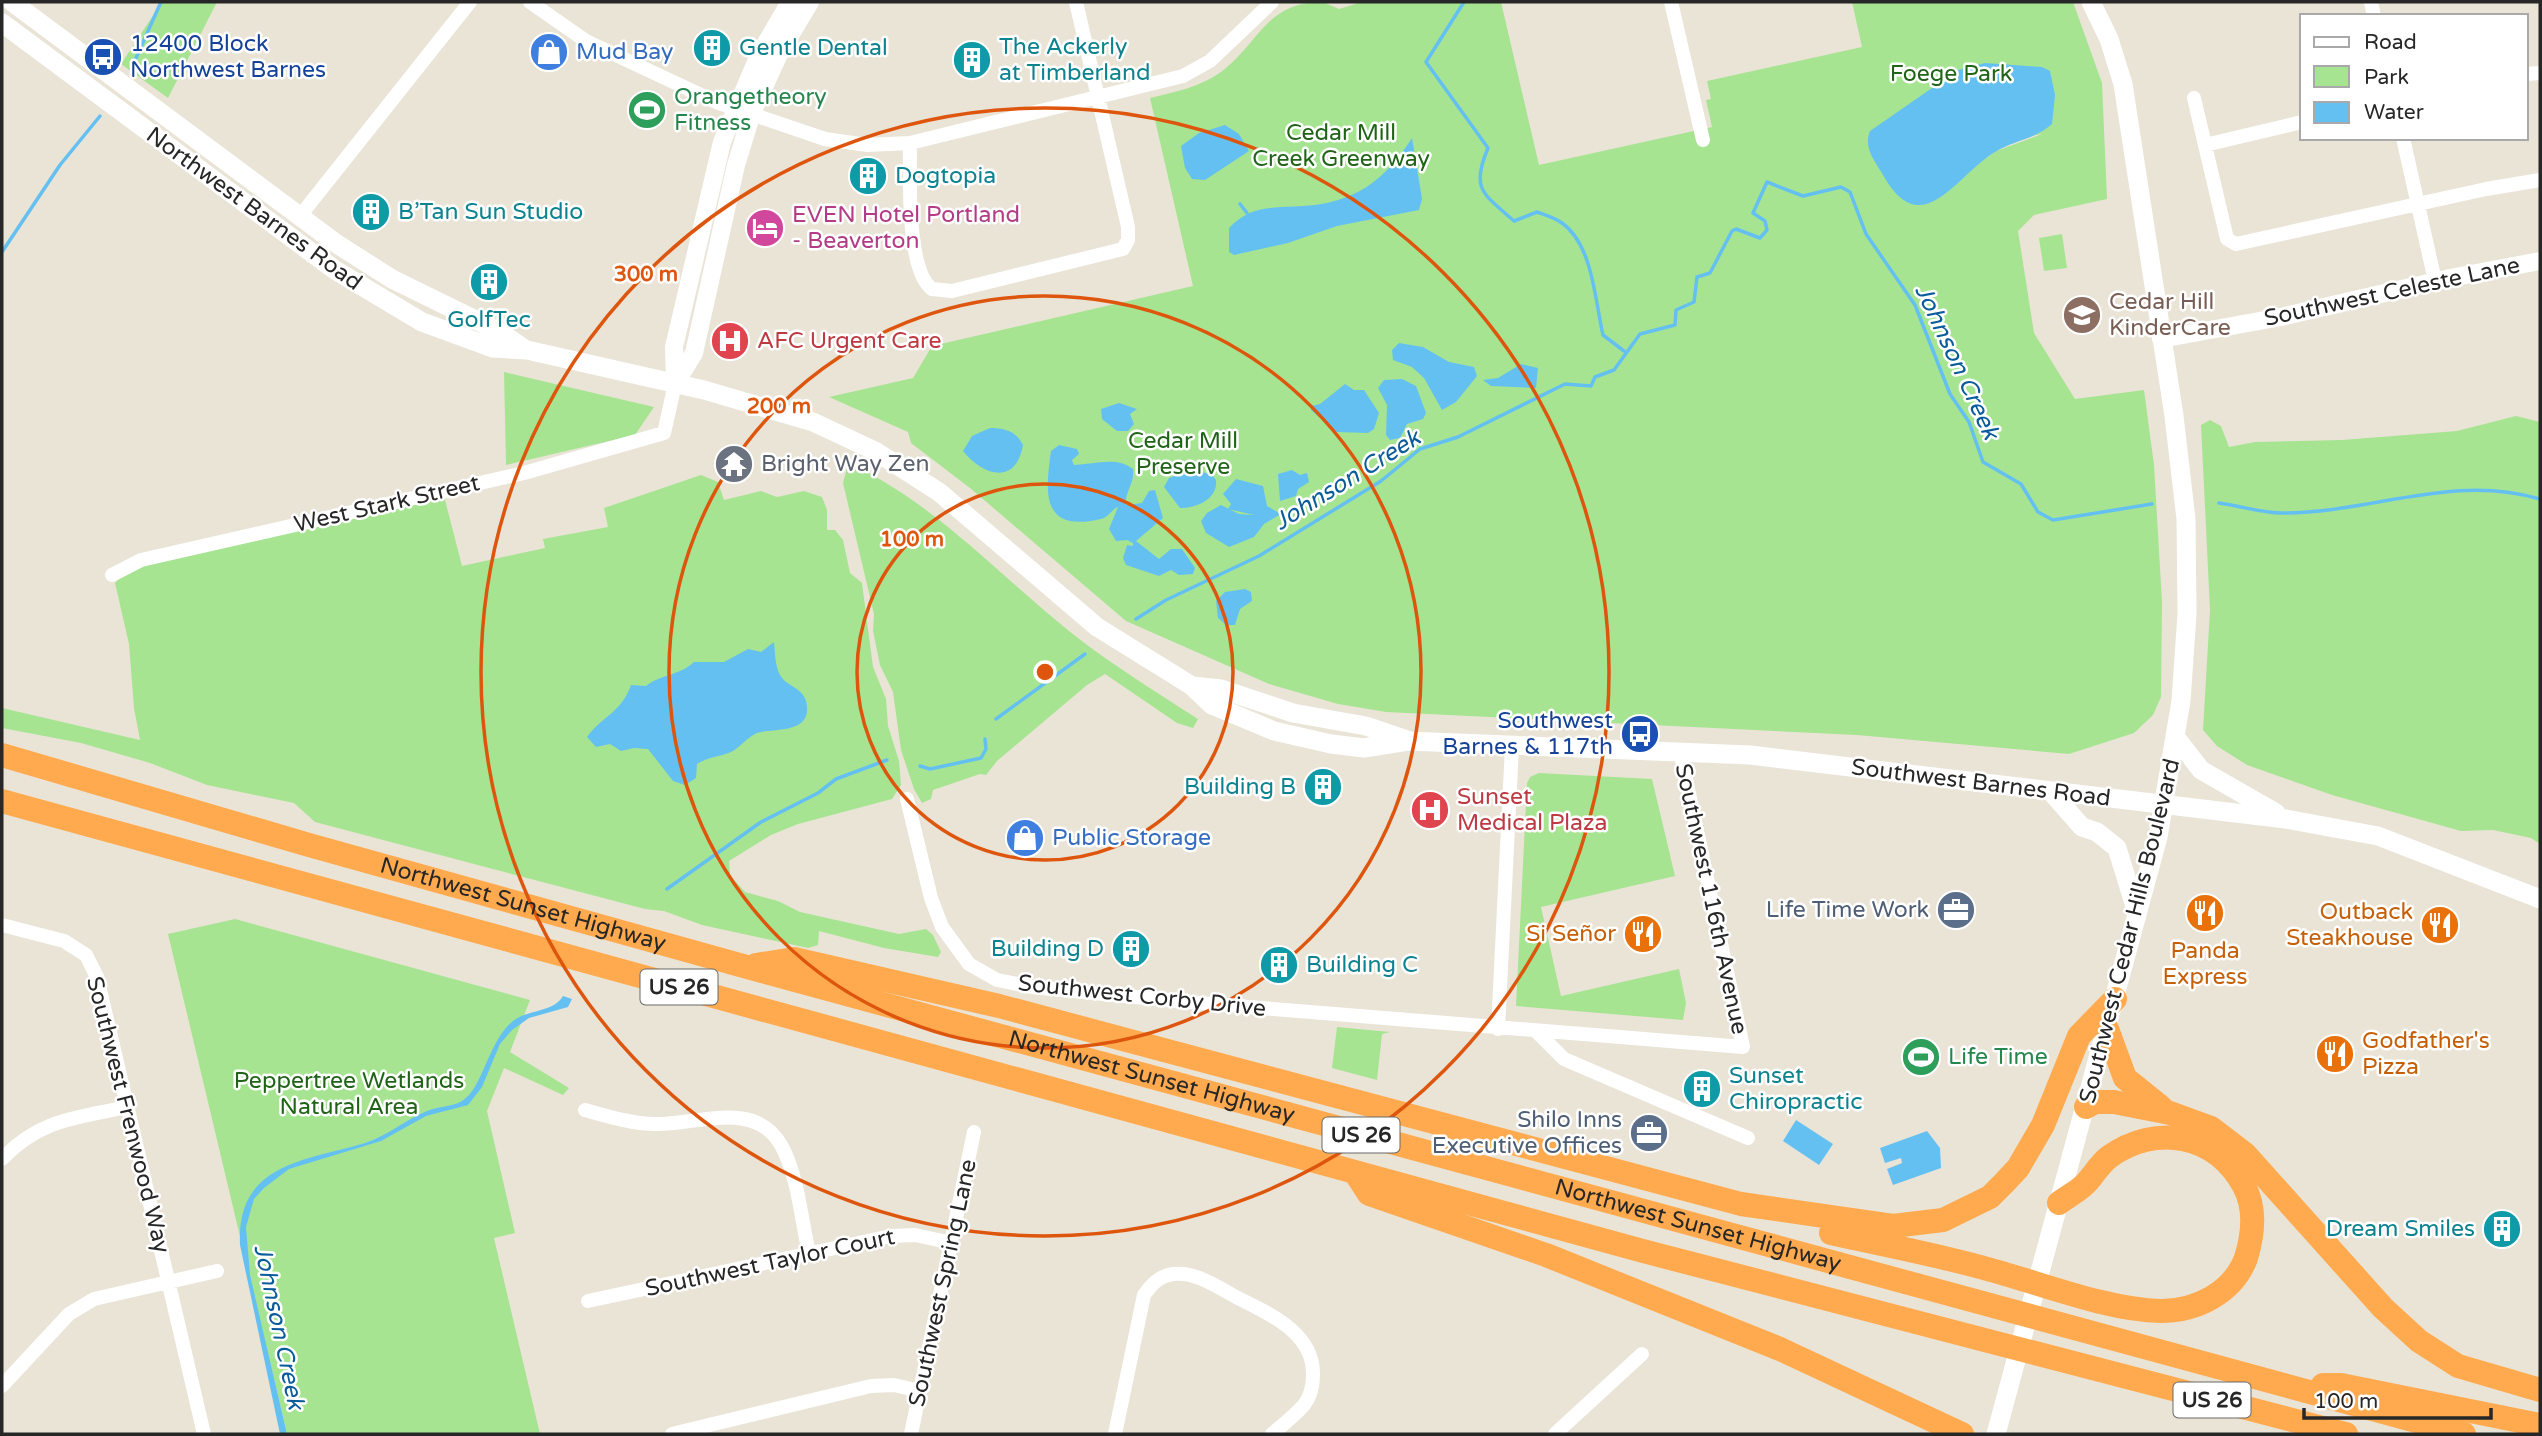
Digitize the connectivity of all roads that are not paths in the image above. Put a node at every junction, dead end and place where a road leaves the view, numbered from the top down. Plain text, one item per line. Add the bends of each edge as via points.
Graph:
1 (12, 2) edge
2 (470, 2) edge
3 (530, 2) edge
4 (790, 2) edge
5 (810, 2) edge
6 (1076, 2) edge
7 (1272, 2) edge
8 (1671, 2) edge
9 (2091, 2) edge
10 (2, 23) edge
11 (1098, 97) junction
12 (2194, 99) dead end
13 (734, 108) junction
14 (752, 114) junction
15 (2300, 122) edge
16 (1703, 140) dead end
17 (2403, 140) edge
18 (910, 143) junction
19 (2205, 145) junction
20 (2540, 180) edge
21 (2418, 205) junction
22 (300, 216) junction
23 (2540, 261) edge
24 (2435, 281) junction
25 (2161, 339) junction
26 (527, 350) junction
27 (675, 384) junction
28 (112, 575) dead end
29 (1192, 686) junction
30 (1293, 713) junction
31 (1274, 730) junction
32 (2177, 739) junction
33 (1408, 741) junction
34 (1512, 746) junction
35 (1681, 751) junction
36 (2, 755) edge
37 (2052, 793) junction
38 (907, 799) dead end
39 (2, 801) edge
40 (2165, 805) junction
41 (2286, 819) junction
42 (2540, 899) edge
43 (2138, 916) junction
44 (2, 925) edge
45 (747, 967) junction
46 (2115, 999) junction
47 (1498, 1029) junction
48 (2107, 1029) junction
49 (1537, 1032) junction
50 (1742, 1047) joint
51 (127, 1107) junction
52 (2086, 1107) junction
53 (585, 1110) dead end
54 (2170, 1113) junction
55 (974, 1132) dead end
56 (1748, 1138) dead end
57 (2, 1159) edge
58 (1356, 1174) junction
59 (2059, 1203) junction
60 (1741, 1204) junction
61 (952, 1243) junction
62 (809, 1253) junction
63 (217, 1271) dead end
64 (168, 1283) junction
65 (588, 1301) dead end
66 (1642, 1354) dead end
67 (2281, 1384) junction
68 (2, 1386) edge
69 (2540, 1390) edge
70 (920, 1391) junction
71 (2540, 1426) edge
72 (1277, 1433) edge
73 (204, 1434) edge
74 (672, 1434) edge
75 (911, 1434) edge
76 (1115, 1434) edge
77 (1555, 1434) edge
78 (1962, 1434) edge
79 (1996, 1434) edge
80 (2346, 1434) edge
81 (2463, 1434) edge

1 - 22 main road, Northwest Barnes Road
2 - 22 street
3 - 13 street via 593,44
4 - 13 street
5 - 14 street via 780,52
6 - 11 street
7 - 11 street via 1221,52 1193,72
8 - 16 street
9 - 25 main road, Southwest Cedar Hills Boulevard via 2109,38 2123,84
10 - 26 main road, Northwest Barnes Road via 367,291 470,342
11 - 18 street
11 - 18 street via 1129,236 1125,247 1110,255 952,291 932,289 925,282 912,228
12 - 19 street
13 - 14 street
13 - 27 street via 718,156 674,347
14 - 18 street via 838,141
14 - 27 street via 736,165 694,353
15 - 19 street
17 - 21 street
19 - 21 street via 2227,239 2236,244
20 - 21 street
21 - 24 street
22 - 26 main road, Northwest Barnes Road via 392,279
23 - 24 street, Southwest Celeste Lane
24 - 25 street, Southwest Celeste Lane
25 - 32 main road, Southwest Cedar Hills Boulevard via 2180,455 2187,551
26 - 27 main road, Northwest Barnes Road
27 - 28 street, West Stark Street via 664,433 524,473 141,560
27 - 29 main road, Southwest Barnes Road via 782,411 884,456 939,492 1097,627
29 - 30 main road, Southwest Barnes Road via 1221,689
29 - 31 main road, Southwest Barnes Road via 1212,705
30 - 31 main road
30 - 33 main road, Southwest Barnes Road via 1366,726
31 - 33 main road, Southwest Barnes Road via 1364,748
32 - 40 main road, Southwest Cedar Hills Boulevard
32 - 41 main road via 2201,770
33 - 34 main road, Southwest Barnes Road
34 - 35 main road, Southwest Barnes Road
34 - 47 street
35 - 37 main road, Southwest Barnes Road
35 - 50 street, Southwest 116th Avenue
36 - 45 highway, Northwest Sunset Highway / US 26
37 - 40 main road, Southwest Barnes Road
37 - 43 main road via 2082,827 2118,848
38 - 47 street, Southwest Corby Drive via 942,928 970,964 997,980 1058,990
39 - 58 highway, Northwest Sunset Highway / US 26
40 - 41 main road, Southwest Barnes Road
40 - 43 main road, Southwest Cedar Hills Boulevard
41 - 42 main road, Southwest Barnes Road via 2378,836
43 - 46 main road, Southwest Cedar Hills Boulevard
44 - 51 street, Southwest Frenwood Way via 64,941 86,955 97,977
45 - 60 highway via 794,959 999,1006
45 - 67 highway, Northwest Sunset Highway / US 26
46 - 48 main road, Southwest Cedar Hills Boulevard
46 - 60 highway via 2079,1036 2043,1125 2018,1168 1990,1196 1965,1211 1943,1220 1893,1226
47 - 49 street, Southwest Corby Drive
48 - 52 main road, Southwest Cedar Hills Boulevard
48 - 54 highway via 2125,1078
49 - 50 street, Southwest Corby Drive
49 - 56 street via 1564,1059
51 - 57 street via 45,1125
51 - 64 street, Southwest Frenwood Way
52 - 54 highway via 2105,1101
52 - 59 main road, Southwest Cedar Hills Boulevard
53 - 62 street via 653,1124 727,1117 755,1120 770,1130 785,1154
54 - 69 highway via 2211,1128 2245,1154 2383,1308 2419,1341 2458,1366
55 - 61 street, Southwest Spring Lane
58 - 78 highway via 1368,1194 1546,1255 1780,1349
58 - 80 highway, Northwest Sunset Highway / US 26
59 - 60 highway via 2130,1145 2159,1136 2186,1138 2231,1166 2247,1191 2253,1219 2251,1242 2244,1264 2218,1295 2162,1311 1780,1221
59 - 79 main road, Southwest Cedar Hills Boulevard
61 - 62 street, Southwest Taylor Court via 915,1235 891,1236
61 - 70 street, Southwest Spring Lane
62 - 65 street, Southwest Taylor Court
63 - 64 street
64 - 68 street via 94,1299 69,1314
64 - 73 street, Southwest Frenwood Way
66 - 77 street
67 - 71 highway via 2341,1385
67 - 81 highway, Northwest Sunset Highway / US 26
70 - 74 street via 871,1386
70 - 75 street, Southwest Spring Lane
72 - 76 street via 1306,1403 1313,1387 1314,1368 1308,1350 1292,1328 1259,1309 1202,1279 1172,1274 1155,1280 1144,1295

